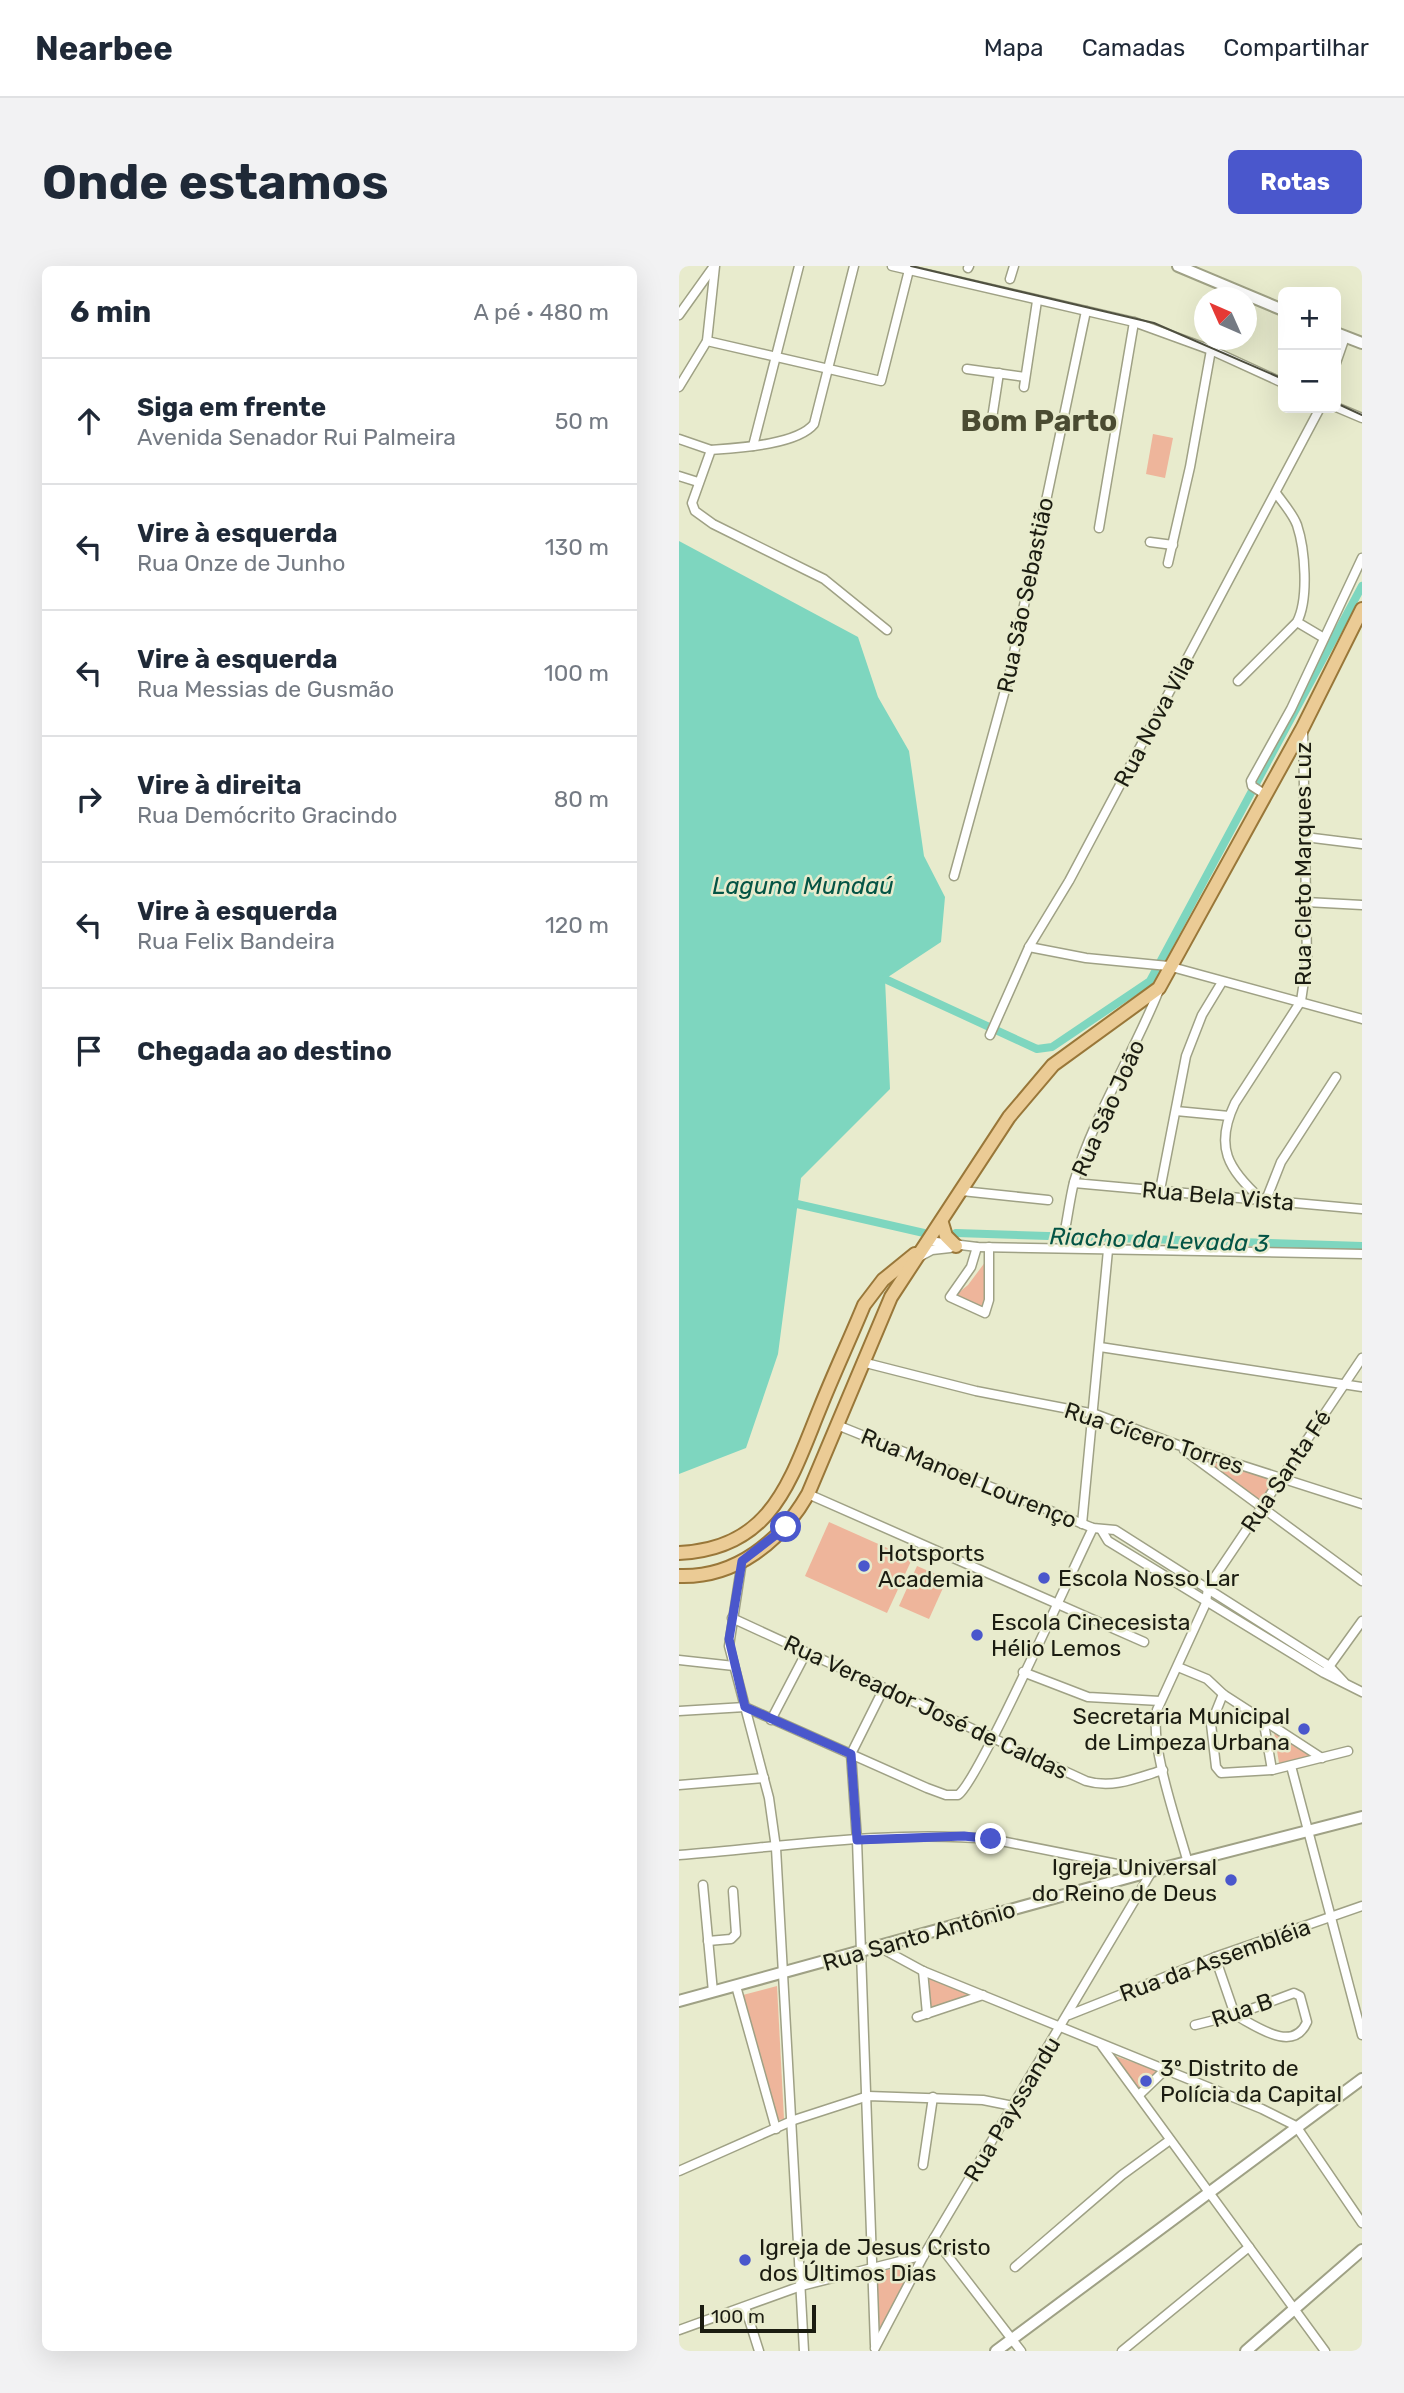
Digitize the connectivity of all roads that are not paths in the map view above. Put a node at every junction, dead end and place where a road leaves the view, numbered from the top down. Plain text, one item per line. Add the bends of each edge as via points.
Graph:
1 (715, 266) edge
2 (799, 266) edge
3 (854, 266) edge
4 (893, 266) edge
5 (1014, 266) edge
6 (1178, 266) edge
7 (909, 270) junction
8 (1010, 279) dead end
9 (1037, 301) junction
10 (1278, 308) edge
11 (1086, 311) junction
12 (679, 315) edge
13 (1134, 322) junction
14 (1341, 335) edge
15 (707, 341) junction
16 (1362, 343) edge
17 (1194, 344) edge
18 (1211, 350) joint
19 (776, 356) junction
20 (829, 369) junction
21 (967, 369) dead end
22 (999, 373) junction
23 (1024, 377) junction
24 (1278, 381) edge
25 (679, 387) edge
26 (1024, 387) dead end
27 (1341, 409) edge
28 (1317, 413) edge
29 (1362, 418) edge
30 (991, 425) dead end
31 (679, 439) edge
32 (753, 446) junction
33 (711, 450) junction
34 (679, 476) edge
35 (698, 482) junction
36 (1276, 493) junction
37 (1099, 528) dead end
38 (1150, 542) dead end
39 (1173, 545) junction
40 (1168, 563) dead end
41 (1361, 564) edge
42 (1362, 609) edge
43 (1297, 622) junction
44 (887, 630) dead end
45 (1324, 638) junction
46 (1238, 681) dead end
47 (1303, 727) junction
48 (1257, 789) junction
49 (1305, 837) junction
50 (1362, 844) edge
51 (954, 876) dead end
52 (1306, 902) junction
53 (1362, 905) edge
54 (1029, 947) junction
55 (1170, 967) junction
56 (1222, 982) junction
57 (1159, 988) junction
58 (1301, 1001) junction
59 (1362, 1019) edge
60 (991, 1031) dead end
61 (1336, 1077) dead end
62 (1176, 1111) junction
63 (1229, 1116) junction
64 (1074, 1183) junction
65 (1160, 1190) junction
66 (962, 1191) junction
67 (1263, 1199) junction
68 (1048, 1200) dead end
69 (1362, 1209) edge
70 (942, 1223) junction
71 (1065, 1230) dead end
72 (926, 1244) junction
73 (960, 1246) junction
74 (977, 1247) junction
75 (989, 1247) junction
76 (1108, 1250) junction
77 (1362, 1256) edge
78 (916, 1259) junction
79 (1100, 1347) junction
80 (1362, 1358) edge
81 (862, 1362) junction
82 (1344, 1383) junction
83 (1362, 1387) edge
84 (1095, 1414) junction
85 (837, 1425) junction
86 (811, 1432) junction
87 (831, 1441) junction
88 (1178, 1445) junction
89 (803, 1451) junction
90 (823, 1460) junction
91 (1281, 1480) junction
92 (808, 1494) junction
93 (1362, 1504) edge
94 (1261, 1508) junction
95 (1082, 1524) junction
96 (1093, 1528) junction
97 (1102, 1531) junction
98 (679, 1553) edge
99 (742, 1561) junction
100 (679, 1576) edge
101 (1362, 1581) edge
102 (1208, 1587) junction
103 (1206, 1603) junction
104 (1056, 1604) junction
105 (732, 1618) junction
106 (1362, 1622) edge
107 (1144, 1642) dead end
108 (806, 1653) junction
109 (679, 1660) edge
110 (734, 1666) junction
111 (1178, 1667) junction
112 (1327, 1670) junction
113 (1023, 1672) junction
114 (884, 1688) junction
115 (1362, 1692) edge
116 (1223, 1694) junction
117 (1160, 1701) junction
118 (745, 1707) junction
119 (679, 1712) edge
120 (1263, 1718) junction
121 (771, 1720) junction
122 (992, 1736) junction
123 (1348, 1751) dead end
124 (851, 1754) junction
125 (1322, 1758) junction
126 (1291, 1766) junction
127 (1163, 1770) junction
128 (1272, 1770) junction
129 (764, 1777) junction
130 (679, 1785) edge
131 (1362, 1816) edge
132 (1309, 1832) junction
133 (857, 1840) junction
134 (776, 1848) junction
135 (679, 1856) edge
136 (1188, 1863) junction
137 (1152, 1871) junction
138 (1129, 1872) junction
139 (703, 1885) dead end
140 (733, 1891) dead end
141 (1362, 1906) edge
142 (1331, 1917) junction
143 (708, 1941) junction
144 (879, 1947) junction
145 (862, 1952) junction
146 (1215, 1957) junction
147 (923, 1970) junction
148 (782, 1974) junction
149 (736, 1986) junction
150 (713, 1992) junction
151 (982, 1995) junction
152 (679, 2001) edge
153 (927, 2014) junction
154 (1069, 2015) junction
155 (1235, 2015) junction
156 (917, 2017) dead end
157 (1195, 2025) dead end
158 (1062, 2026) junction
159 (1362, 2035) edge
160 (1102, 2046) junction
161 (1165, 2070) junction
162 (1362, 2079) edge
163 (1139, 2095) junction
164 (868, 2096) junction
165 (933, 2097) junction
166 (1013, 2106) junction
167 (794, 2120) junction
168 (1296, 2126) junction
169 (776, 2129) junction
170 (1170, 2140) junction
171 (923, 2165) dead end
172 (679, 2172) edge
173 (1208, 2191) junction
174 (1362, 2223) edge
175 (934, 2238) junction
176 (1249, 2247) junction
177 (1362, 2250) edge
178 (923, 2255) junction
179 (871, 2266) junction
180 (1015, 2267) dead end
181 (801, 2286) junction
182 (745, 2307) junction
183 (1293, 2310) junction
184 (679, 2330) edge
185 (1011, 2339) junction
186 (875, 2350) edge
187 (758, 2351) edge
188 (804, 2351) edge
189 (996, 2351) edge
190 (1021, 2351) edge
191 (1122, 2351) edge
192 (1246, 2351) edge
193 (1325, 2351) edge

1 - 12 street
1 - 15 street
2 - 19 street
3 - 20 street
4 - 7 street
5 - 8 street
6 - 10 street
7 - 9 street
7 - 20 street via 881,381
9 - 11 street
9 - 23 street
11 - 13 street
11 - 51 street, Rua São Sebastião via 1010,672
13 - 17 street
13 - 37 street
14 - 16 street
15 - 19 street
15 - 25 street
18 - 24 street
18 - 39 street
19 - 20 street
19 - 32 street
20 - 32 street via 810,429
21 - 22 street
22 - 23 street
22 - 30 street
23 - 26 street
27 - 29 street
28 - 36 street, Rua Nova Vila
31 - 33 street
32 - 33 street
33 - 35 street
34 - 35 street
35 - 44 street via 692,506 713,524 824,579
36 - 43 street via 1296,523 1300,538 1305,599
36 - 54 street, Rua Nova Vila via 1069,881
38 - 39 street
39 - 40 street
41 - 45 street
42 - 47 main road
43 - 45 street
43 - 46 street
45 - 48 street
47 - 48 main road
47 - 49 street, Rua Cleto Marques Luz
48 - 55 main road via 1237,848
49 - 50 street
49 - 52 street, Rua Cleto Marques Luz
52 - 53 street
52 - 58 street, Rua Cleto Marques Luz via 1307,961
54 - 55 street
54 - 60 street, Rua Nova Vila
55 - 56 street
55 - 57 main road
56 - 58 street
56 - 62 street via 1194,1032
57 - 64 street, Rua São João
57 - 66 main road via 1053,1065 1009,1118
58 - 59 street
58 - 63 street
61 - 67 street via 1281,1162
62 - 63 street
62 - 65 street
63 - 67 street via 1229,1165
64 - 65 street, Rua Bela Vista
64 - 71 street, Rua São João
65 - 67 street, Rua Bela Vista
66 - 68 street
66 - 70 main road
67 - 69 street, Rua Bela Vista
70 - 72 main road
70 - 73 main road via 946,1236
72 - 73 street
72 - 78 main road
72 - 86 main road via 883,1280 864,1305
73 - 74 street
73 - 78 street via 932,1250
74 - 75 street
74 - 75 street via 971,1267 950,1297 985,1313
75 - 76 street
76 - 77 street
76 - 79 street
78 - 81 main road via 891,1297
79 - 82 street
79 - 84 street
80 - 82 street, Rua Santa Fé
81 - 84 street, Rua Cícero Torres
81 - 85 main road
82 - 83 street
82 - 91 street, Rua Santa Fé
84 - 88 street, Rua Cícero Torres
84 - 95 street
85 - 87 main road
85 - 95 street, Rua Manoel Lourenço
86 - 87 main road via 819,1441
86 - 89 main road
87 - 90 main road
88 - 91 street, Rua Cícero Torres
88 - 94 street
89 - 90 main road
89 - 98 main road via 780,1499 760,1523 730,1543
90 - 92 main road
91 - 93 street, Rua Cícero Torres
91 - 94 street, Rua Santa Fé
92 - 99 main road via 786,1527
92 - 104 street
94 - 101 street
94 - 102 street, Rua Santa Fé
95 - 96 street, Rua Manoel Lourenço
96 - 97 street, Rua Manoel Lourenço
96 - 104 street
97 - 102 street, Rua Manoel Lourenço via 1115,1530
97 - 103 street, Rua Manoel Lourenço via 1108,1541
99 - 100 main road via 706,1574
99 - 105 street
102 - 103 street, Rua Santa Fé
102 - 112 street, Rua Manoel Lourenço
103 - 111 street, Rua Santa Fé
103 - 112 street, Rua Manoel Lourenço
104 - 107 street
104 - 113 street
105 - 108 street, Rua Vereador José de Caldas
105 - 110 street via 729,1639
106 - 112 street
108 - 114 street, Rua Vereador José de Caldas
108 - 121 street
109 - 110 street
110 - 118 street
111 - 116 street via 1207,1679
111 - 117 street, Rua Santa Fé
112 - 115 street, Rua Manoel Lourenço
113 - 117 street via 1088,1697
113 - 122 street
114 - 122 street, Rua Vereador José de Caldas
114 - 124 street
116 - 120 street
116 - 128 street via 1211,1724 1218,1771
117 - 127 street, Rua Santa Fé via 1155,1724
118 - 119 street
118 - 121 street
118 - 129 street
120 - 125 street
120 - 128 street
121 - 124 street
122 - 124 street via 961,1793 946,1795
122 - 127 street, Rua Vereador José de Caldas via 1098,1784 1121,1783
123 - 125 street
124 - 133 street
125 - 126 street
126 - 128 street
126 - 132 street
127 - 136 street, Rua Santa Fé
129 - 130 street
129 - 134 street
131 - 132 street, Rua Santo Antônio
132 - 136 street, Rua Santo Antônio
132 - 142 street
133 - 134 street
133 - 138 street via 991,1839
133 - 145 street
134 - 135 street
134 - 148 street
136 - 137 street, Rua Santo Antônio
137 - 138 street, Rua Santo Antônio
137 - 154 street, Rua Payssandu
138 - 144 street, Rua Santo Antônio
139 - 143 street
140 - 143 street via 736,1934
141 - 142 street, Rua da Assembléia
142 - 146 street, Rua da Assembléia
142 - 159 street
143 - 150 street
144 - 145 street, Rua Santo Antônio
144 - 147 street
145 - 148 street, Rua Santo Antônio
145 - 164 street
146 - 154 street, Rua da Assembléia
146 - 155 street
147 - 151 street
147 - 153 street
148 - 149 street, Rua Santo Antônio
148 - 167 street
149 - 150 street, Rua Santo Antônio
149 - 169 street
150 - 152 street, Rua Santo Antônio
151 - 153 street
151 - 158 street
153 - 156 street
154 - 158 street, Rua Payssandu
155 - 155 street, Rua B via 1288,1994 1300,1996 1306,2016 1304,2028 1289,2038
155 - 157 street, Rua B
158 - 160 street
158 - 166 street, Rua Payssandu
160 - 161 street
160 - 163 street
161 - 163 street
161 - 168 street
162 - 168 street
163 - 170 street
164 - 165 street
164 - 167 street
164 - 179 street
165 - 166 street
165 - 171 street
166 - 175 street, Rua Payssandu
167 - 169 street
167 - 181 street
168 - 173 street
168 - 174 street
169 - 172 street
170 - 173 street
170 - 180 street
173 - 176 street
173 - 185 street
175 - 178 street, Rua Payssandu
175 - 185 street
176 - 183 street
176 - 191 street
177 - 183 street
178 - 179 street
178 - 186 street, Rua Payssandu
179 - 181 street
179 - 186 street
181 - 182 street
181 - 188 street
182 - 184 street
182 - 187 street
183 - 192 street
183 - 193 street
185 - 189 street
185 - 190 street

